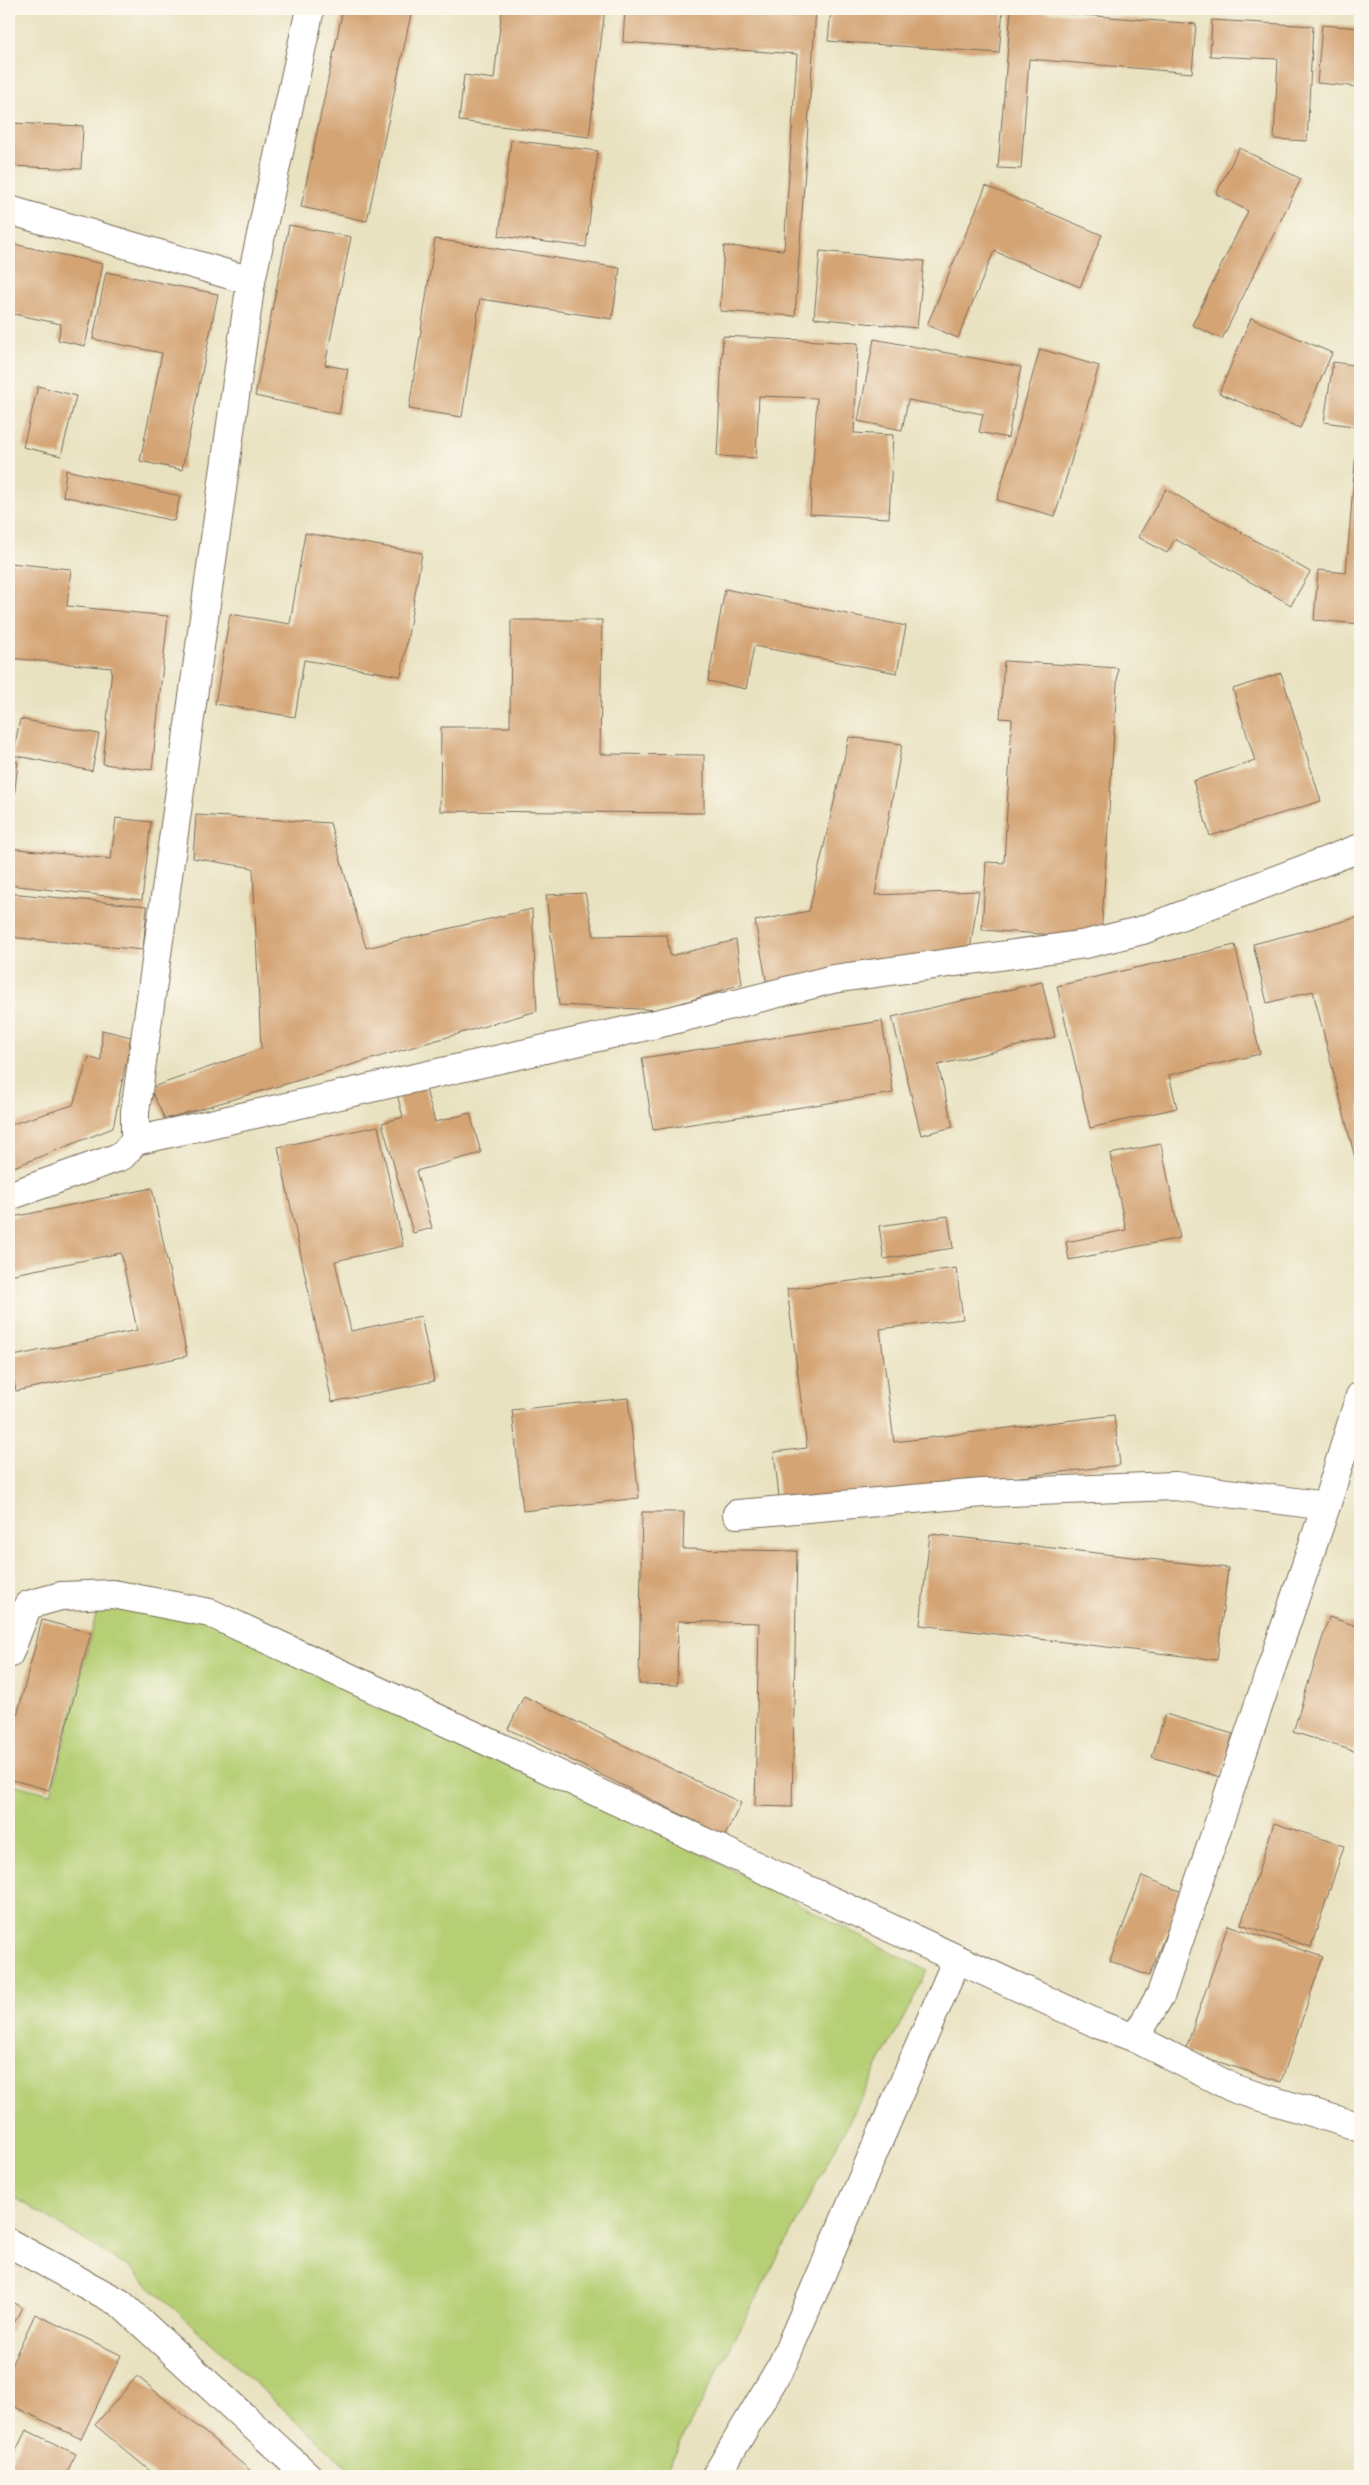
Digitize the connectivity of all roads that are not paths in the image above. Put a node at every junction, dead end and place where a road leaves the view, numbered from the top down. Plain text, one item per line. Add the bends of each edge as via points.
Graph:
1 (310, 9) edge
2 (9, 210) edge
3 (251, 281) junction
4 (1360, 848) edge
5 (135, 1141) junction
6 (9, 1196) edge
7 (1360, 1396) edge
8 (1326, 1506) junction
9 (737, 1514) dead end
10 (9, 1654) edge
11 (956, 1959) junction
12 (1135, 2038) junction
13 (1360, 2127) edge
14 (9, 2243) edge
15 (308, 2476) edge
16 (716, 2476) edge

1 - 3 street
2 - 3 street
3 - 5 street via 135,1112
4 - 5 street via 1143,930 1086,944 833,979 669,1021
5 - 6 street via 122,1156
7 - 8 street
8 - 9 street via 1175,1486 983,1492
8 - 12 street via 1161,1994
10 - 11 street via 28,1606 61,1596 113,1594 210,1613
11 - 12 street
11 - 16 street via 782,2366
12 - 13 street via 1235,2089
14 - 15 street via 120,2303

